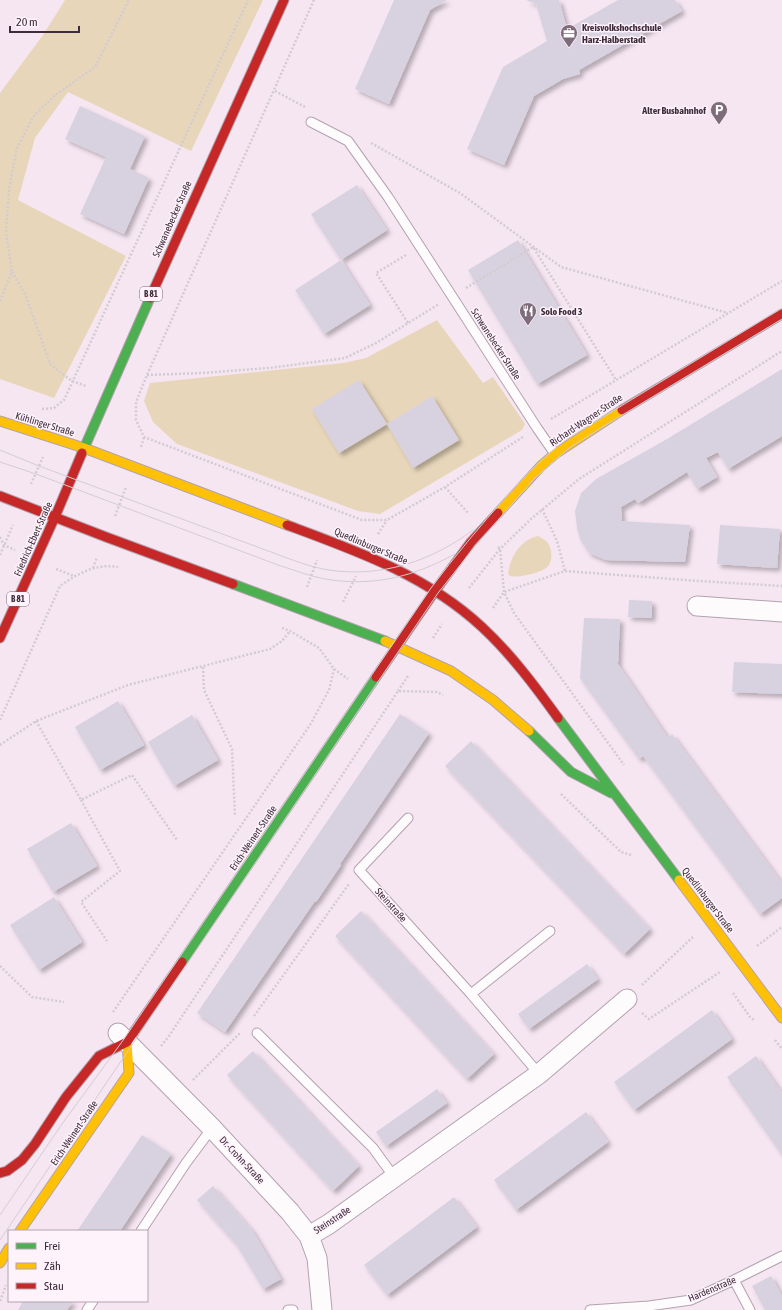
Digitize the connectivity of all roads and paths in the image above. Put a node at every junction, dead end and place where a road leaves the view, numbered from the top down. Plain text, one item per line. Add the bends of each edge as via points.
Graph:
1 (129, 0) edge
2 (248, 0) edge
3 (284, 0) edge
4 (314, 0) edge
5 (275, 91) junction
6 (309, 110) dead end
7 (311, 122) dead end
8 (365, 140) dead end
9 (420, 246) junction
10 (533, 247) junction
11 (12, 272) junction
12 (782, 281) edge
13 (453, 297) junction
14 (0, 301) edge
15 (729, 314) junction
16 (782, 314) edge
17 (408, 323) junction
18 (782, 351) edge
19 (147, 375) junction
20 (616, 380) junction
21 (72, 381) junction
22 (0, 422) edge
23 (537, 428) junction
24 (144, 437) junction
25 (52, 438) junction
26 (84, 448) junction
27 (555, 454) junction
28 (134, 467) junction
29 (0, 496) edge
30 (23, 504) junction
31 (542, 509) junction
32 (55, 517) junction
33 (387, 520) junction
34 (0, 537) edge
35 (106, 537) junction
36 (326, 539) junction
37 (4, 545) junction
38 (0, 555) edge
39 (368, 555) junction
40 (565, 571) junction
41 (782, 586) edge
42 (435, 591) junction
43 (697, 606) dead end
44 (299, 608) junction
45 (782, 612) edge
46 (332, 621) junction
47 (0, 638) edge
48 (397, 646) junction
49 (319, 648) dead end
50 (203, 667) junction
51 (334, 669) dead end
52 (448, 697) dead end
53 (0, 720) edge
54 (36, 721) junction
55 (0, 745) edge
56 (560, 793) dead end
57 (616, 795) junction
58 (81, 800) junction
59 (236, 816) dead end
60 (408, 818) dead end
61 (177, 840) dead end
62 (636, 856) dead end
63 (359, 870) junction
64 (710, 921) junction
65 (782, 927) edge
66 (550, 931) dead end
67 (693, 937) junction
68 (107, 941) dead end
69 (697, 943) dead end
70 (738, 959) junction
71 (0, 966) edge
72 (714, 967) dead end
73 (718, 973) junction
74 (732, 992) dead end
75 (471, 994) junction
76 (627, 999) junction
77 (64, 1002) dead end
78 (252, 1018) dead end
79 (782, 1018) edge
80 (755, 1021) dead end
81 (118, 1030) junction
82 (243, 1030) dead end
83 (257, 1033) dead end
84 (774, 1039) dead end
85 (782, 1049) edge
86 (148, 1063) junction
87 (539, 1074) junction
88 (179, 1094) junction
89 (212, 1128) junction
90 (0, 1173) edge
91 (394, 1177) junction
92 (21, 1230) edge
93 (141, 1230) edge
94 (309, 1236) junction
95 (8, 1250) edge
96 (782, 1256) edge
97 (0, 1263) edge
98 (734, 1280) junction
99 (7, 1284) dead end
100 (0, 1301) edge
101 (93, 1302) edge
102 (649, 1308) edge
103 (87, 1310) edge
104 (288, 1310) edge
105 (293, 1310) edge
106 (322, 1310) edge
107 (590, 1310) edge
108 (750, 1310) edge

1 - 11 path via 95,67 54,96 33,117 17,148 9,189 6,232
2 - 21 path
3 - 26 main road, Schwanebecker Straße / B 81
4 - 5 path
5 - 6 path
5 - 19 path
7 - 9 lane, Schwanebecker Straße via 348,141
8 - 10 path via 460,193
9 - 13 lane, Schwanebecker Straße
9 - 17 path via 376,273
10 - 13 path
10 - 15 path via 561,267
10 - 20 path
11 - 14 path
11 - 21 path via 25,294 50,364
12 - 15 path
13 - 17 path
13 - 23 lane, Schwanebecker Straße
15 - 20 path
16 - 27 main road, Richard-Wagner-Straße via 619,411
17 - 19 path via 346,358 202,374
18 - 31 path via 579,479
19 - 24 path via 136,402 136,420
20 - 23 path
21 - 25 path via 64,400 54,408 60,420
22 - 25 main road, Kühlinger Straße
23 - 27 lane, Schwanebecker Straße
23 - 33 path via 445,487
24 - 28 path
24 - 33 path via 362,520
25 - 26 main road, Kühlinger Straße
25 - 30 path
26 - 28 main road, Quedlinburger Straße
26 - 32 main road, Friedrich-Ebert-Straße / B 81
27 - 42 main road, Richard-Wagner-Straße via 471,542
28 - 35 path
28 - 36 main road, Quedlinburger Straße
29 - 30 main road
30 - 32 main road
30 - 37 path
31 - 40 path via 557,541
31 - 40 path via 500,549 504,592
32 - 35 main road, Quedlinburger Straße
32 - 47 main road, Friedrich-Ebert-Straße / B 81
33 - 39 path
34 - 37 path
35 - 44 main road, Quedlinburger Straße
35 - 53 path via 93,568 74,576 60,586
36 - 39 main road, Quedlinburger Straße
36 - 44 path
37 - 38 path
39 - 42 main road, Quedlinburger Straße via 409,574
39 - 46 path
40 - 41 path
42 - 48 main road, Richard-Wagner-Straße
42 - 57 main road, Quedlinburger Straße via 481,626 508,653
43 - 45 street
44 - 46 main road, Quedlinburger Straße
44 - 50 path via 290,631 270,649
46 - 48 main road, Quedlinburger Straße
46 - 49 path
48 - 57 main road, Quedlinburger Straße via 451,671 493,700 535,736 571,772
48 - 81 main road, Erich-Weinert-Straße
50 - 54 path via 128,685
50 - 59 path via 204,690 232,750
51 - 81 path via 329,690 310,725
52 - 86 path via 437,692 398,691 169,1036
54 - 55 path
54 - 58 path
56 - 62 path via 621,852
57 - 64 main road, Quedlinburger Straße
58 - 61 path via 132,775
58 - 68 path via 120,871 81,902
60 - 63 lane
63 - 75 lane, Steinstraße
63 - 78 path
64 - 67 path
64 - 70 main road, Quedlinburger Straße
65 - 70 path
66 - 75 lane
67 - 69 path
67 - 76 path
70 - 73 path
70 - 79 main road, Quedlinburger Straße
71 - 77 path via 32,997
72 - 73 path
73 - 76 path via 649,1019
74 - 80 path
75 - 87 lane, Steinstraße
76 - 87 street, Steinstraße
81 - 86 street, Dr.-Crohn-Straße
81 - 90 main road, Erich-Weinert-Straße via 66,1097 22,1160
81 - 92 main road, Erich-Weinert-Straße via 129,1072
82 - 88 path
83 - 91 lane via 373,1148
84 - 85 path
86 - 88 street, Dr.-Crohn-Straße
87 - 91 street, Steinstraße
88 - 89 street, Dr.-Crohn-Straße
89 - 93 lane
89 - 94 street, Dr.-Crohn-Straße
91 - 94 street, Steinstraße
94 - 106 street, Dr.-Crohn-Straße via 317,1258
95 - 97 main road
96 - 98 lane, Hardenstraße
98 - 102 lane, Hardenstraße via 691,1300
98 - 108 lane
99 - 100 path
101 - 103 lane
102 - 107 lane, Hardenstraße
104 - 105 lane

